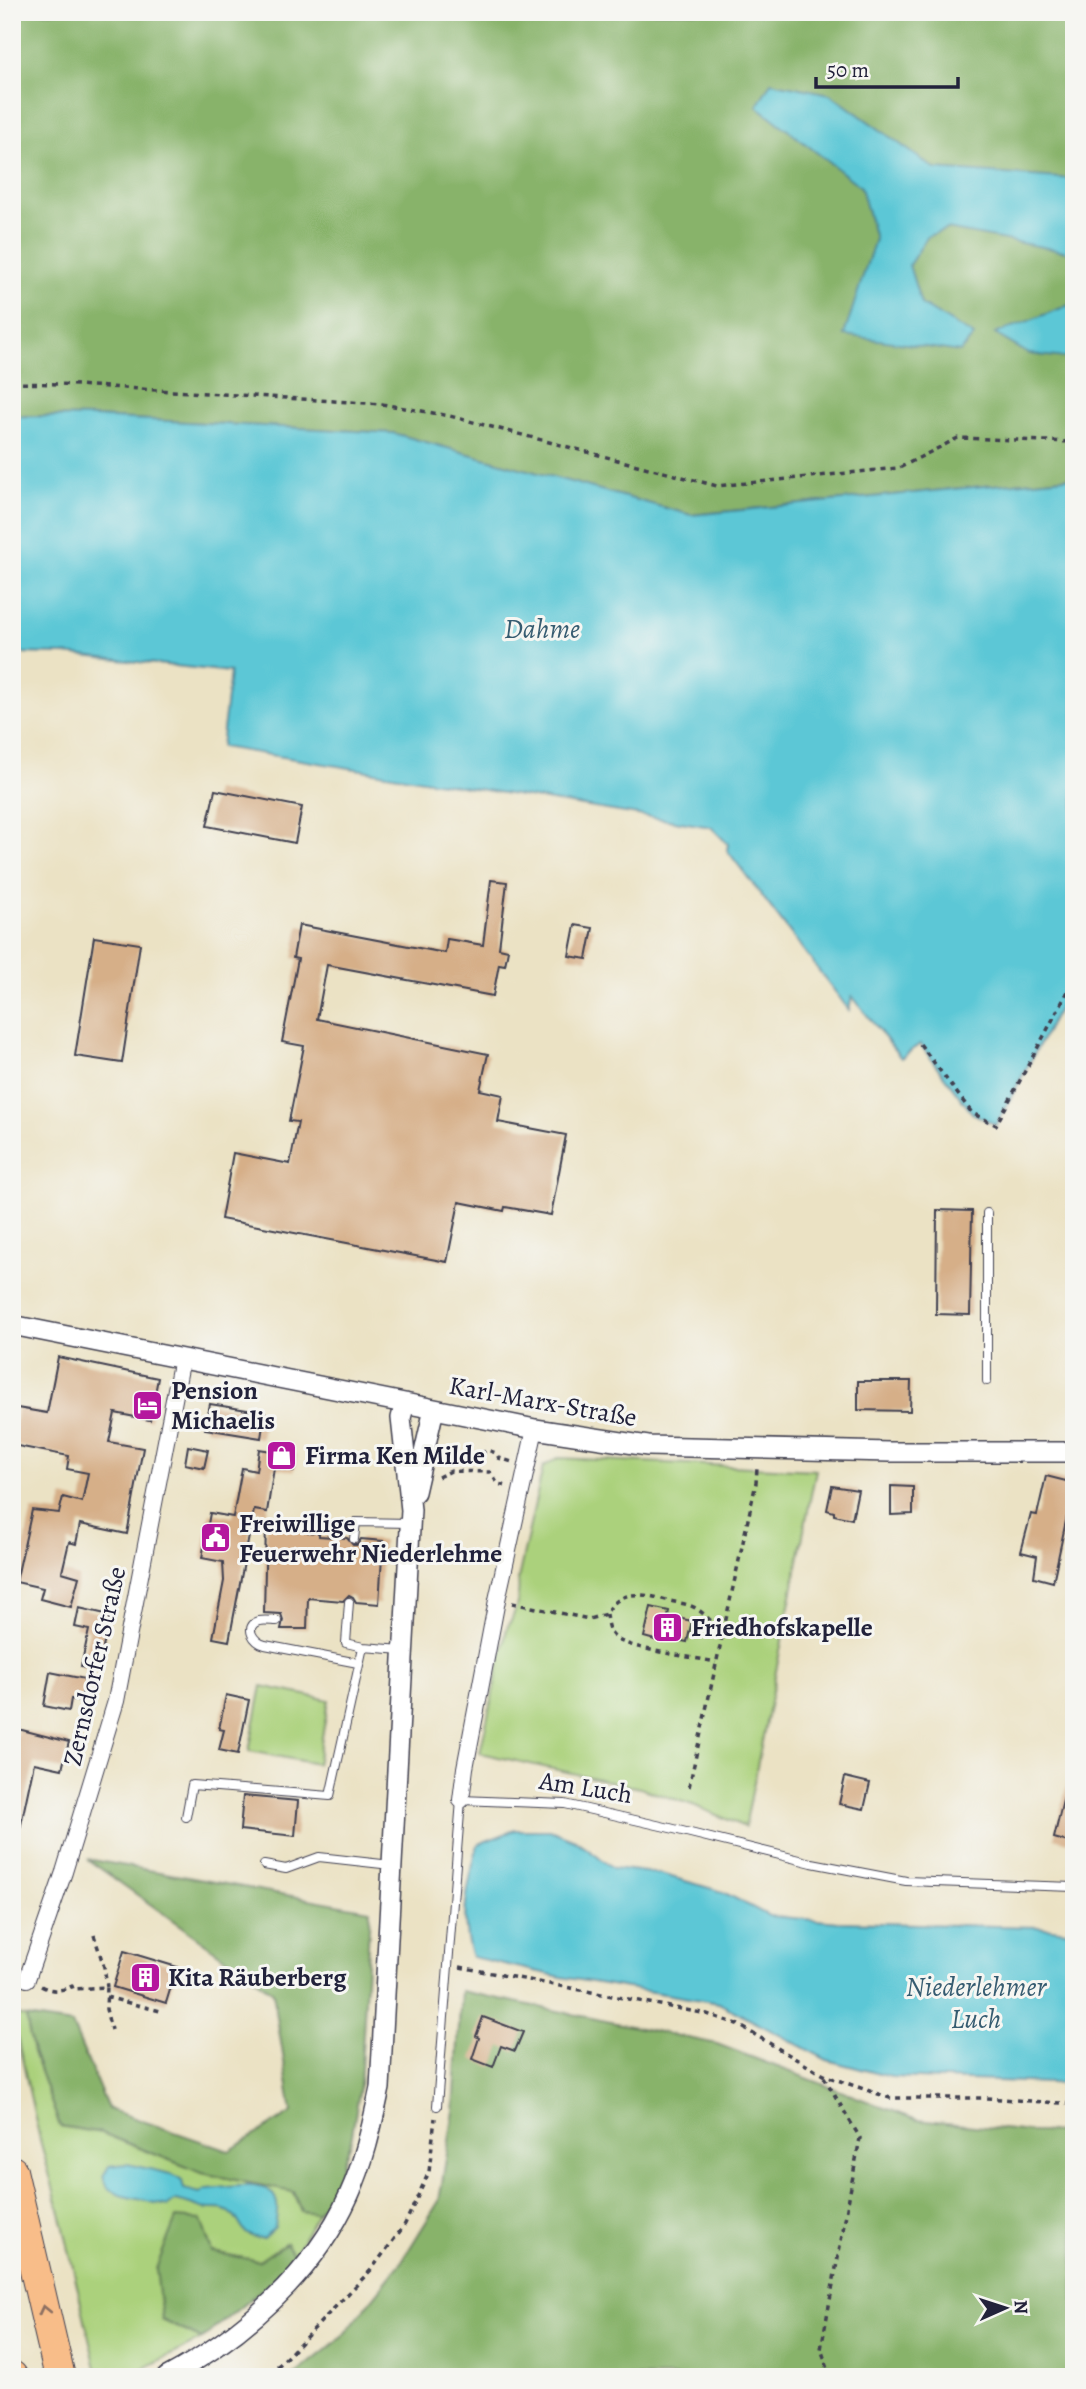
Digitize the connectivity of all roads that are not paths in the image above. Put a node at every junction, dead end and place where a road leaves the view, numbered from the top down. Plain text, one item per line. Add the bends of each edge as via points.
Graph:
1 (987, 1213) dead end
2 (12, 1325) edge
3 (182, 1357) junction
4 (987, 1381) dead end
5 (405, 1403) junction
6 (434, 1409) junction
7 (535, 1429) junction
8 (1074, 1452) edge
9 (410, 1517) junction
10 (354, 1539) dead end
11 (349, 1602) dead end
12 (277, 1621) dead end
13 (363, 1647) junction
14 (403, 1650) junction
15 (358, 1663) junction
16 (461, 1800) junction
17 (186, 1817) dead end
18 (264, 1865) dead end
19 (393, 1866) junction
20 (1074, 1887) edge
21 (27, 1979) dead end
22 (437, 2106) road end
23 (12, 2171) edge
24 (60, 2377) edge
25 (167, 2377) edge

1 - 4 lane
2 - 3 street, Karl-Marx-Straße
3 - 5 street, Karl-Marx-Straße
3 - 21 street, Zernsdorfer Straße via 116,1701
5 - 6 street, Karl-Marx-Straße
5 - 9 street via 401,1418
6 - 7 street, Karl-Marx-Straße
6 - 9 street
7 - 8 street, Karl-Marx-Straße via 648,1446
7 - 16 street via 497,1600
9 - 10 lane via 356,1522
9 - 14 street
11 - 13 lane via 346,1643
12 - 15 lane via 255,1624 253,1639
13 - 14 lane
13 - 15 lane
14 - 19 street
15 - 17 lane via 330,1796 192,1785
16 - 20 lane, Am Luch via 565,1804 906,1881
16 - 22 lane
18 - 19 lane via 286,1869 319,1857
19 - 25 street via 380,2088 369,2143 349,2197 317,2250 283,2290 241,2327
24 -> 23 highway

